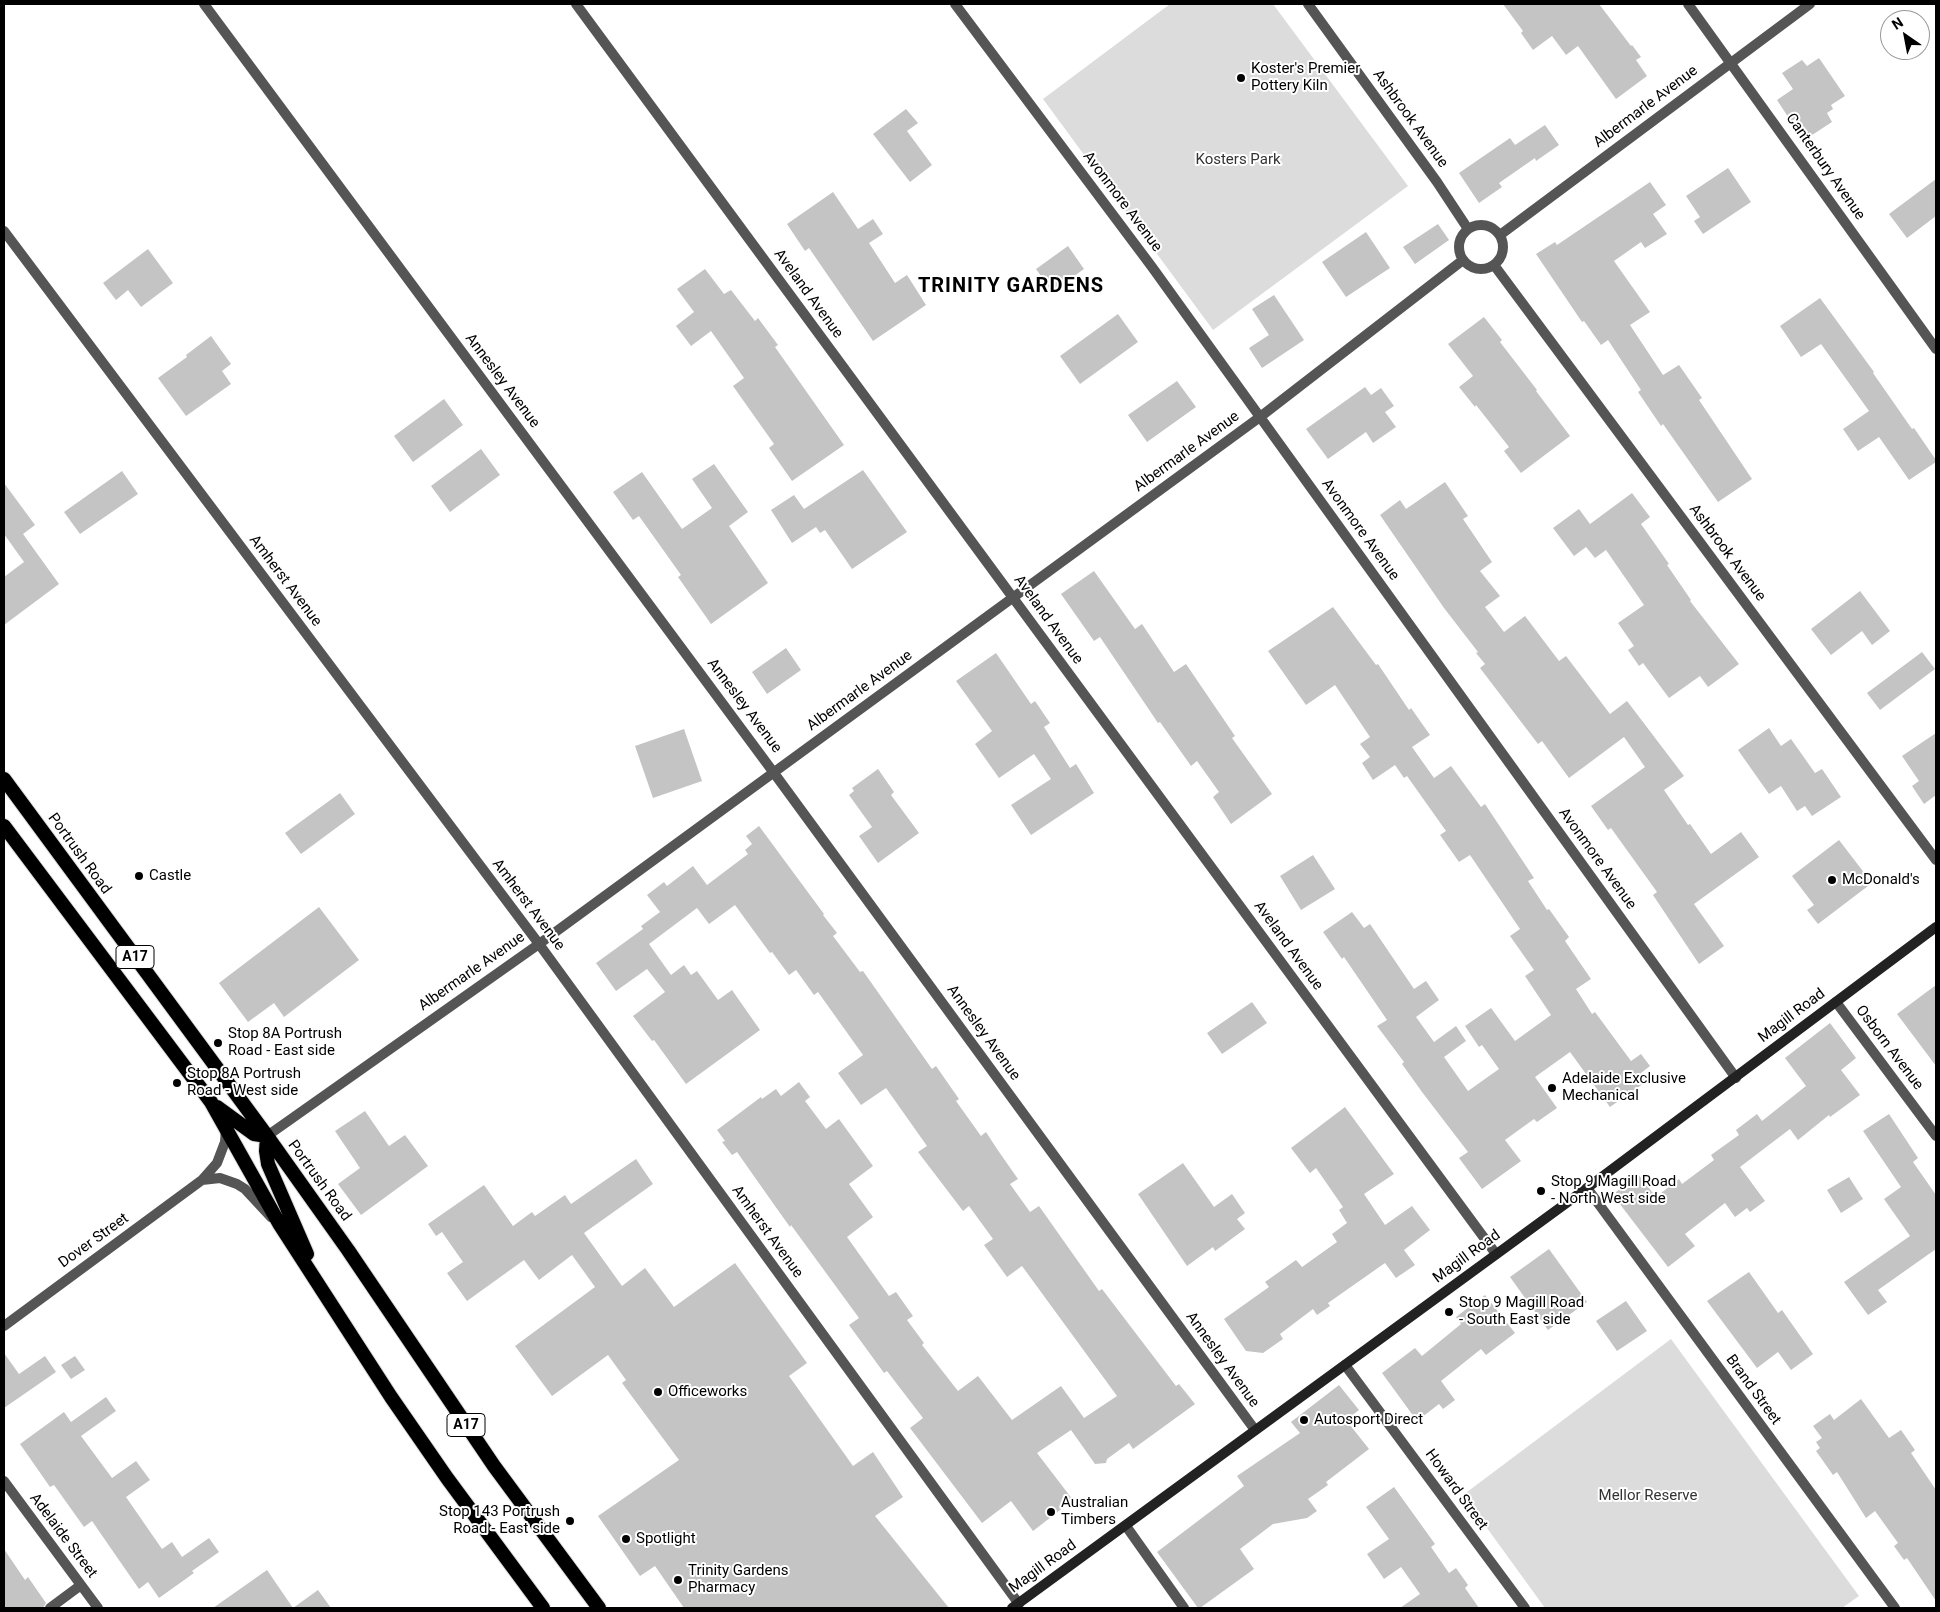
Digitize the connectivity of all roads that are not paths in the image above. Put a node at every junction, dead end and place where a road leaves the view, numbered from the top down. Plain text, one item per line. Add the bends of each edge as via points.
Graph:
1 (204, 4) edge
2 (576, 4) edge
3 (955, 4) edge
4 (1308, 4) edge
5 (1688, 4) edge
6 (1810, 4) edge
7 (1732, 62) junction
8 (1468, 229) junction
9 (1500, 235) junction
10 (6, 238) edge
11 (1463, 260) junction
12 (1494, 264) junction
13 (1936, 350) edge
14 (1260, 417) junction
15 (1013, 598) junction
16 (774, 773) junction
17 (4, 779) edge
18 (4, 826) edge
19 (1936, 860) edge
20 (1936, 927) edge
21 (538, 944) junction
22 (1836, 1002) junction
23 (1736, 1078) junction
24 (211, 1102) junction
25 (226, 1129) junction
26 (267, 1136) junction
27 (1936, 1136) edge
28 (202, 1180) junction
29 (1587, 1188) junction
30 (280, 1226) junction
31 (1496, 1254) junction
32 (322, 1289) junction
33 (4, 1326) edge
34 (1345, 1365) junction
35 (1255, 1430) junction
36 (4, 1481) edge
37 (1126, 1526) junction
38 (81, 1585) junction
39 (1016, 1606) edge
40 (50, 1608) edge
41 (98, 1608) edge
42 (543, 1608) edge
43 (599, 1608) edge
44 (1184, 1608) edge
45 (1525, 1608) edge
46 (1895, 1608) edge

1 - 16 street, Annesley Avenue
2 - 15 street, Aveland Avenue
3 - 14 street, Avonmore Avenue
4 - 8 street, Ashbrook Avenue
5 - 7 street, Canterbury Avenue
6 - 7 street, Albermarle Avenue
7 - 9 street, Albermarle Avenue
7 - 13 street, Canterbury Avenue
8 - 9 street via 1485,225
8 - 11 street via 1460,245
9 - 12 street via 1503,252
10 - 21 street, Amherst Avenue
11 - 12 street via 1479,269
11 - 14 street, Albermarle Avenue
12 - 19 street, Ashbrook Avenue
14 - 15 street, Albermarle Avenue
14 - 23 street, Avonmore Avenue
15 - 16 street, Albermarle Avenue
15 - 31 street, Aveland Avenue
16 - 21 street, Albermarle Avenue
16 - 35 street, Annesley Avenue
17 - 26 highway, Portrush Road / A17
18 - 24 highway, A17
20 - 22 main road, Magill Road
21 - 26 street, Albermarle Avenue
21 - 39 street, Amherst Avenue
22 - 23 main road, Magill Road
22 - 27 street, Osborn Avenue
23 - 29 main road, Magill Road
24 - 25 highway, A17
24 - 26 highway via 254,1134
25 - 28 street, Dover Street via 217,1164
25 - 30 highway, A17
26 - 32 highway via 268,1164
26 - 43 highway, Portrush Road / A17 via 494,1466
28 - 30 street via 220,1178 237,1184
28 - 33 street, Dover Street
29 - 31 main road, Magill Road
29 - 46 street, Brand Street
30 - 32 highway, A17
31 - 34 main road, Magill Road
32 - 42 highway, A17 via 401,1412
34 - 35 main road, Magill Road
34 - 45 street, Howard Street
35 - 37 main road, Magill Road
36 - 38 street, Adelaide Street
37 - 39 main road, Magill Road
37 - 44 street
38 - 40 street
38 - 41 street, Adelaide Street

